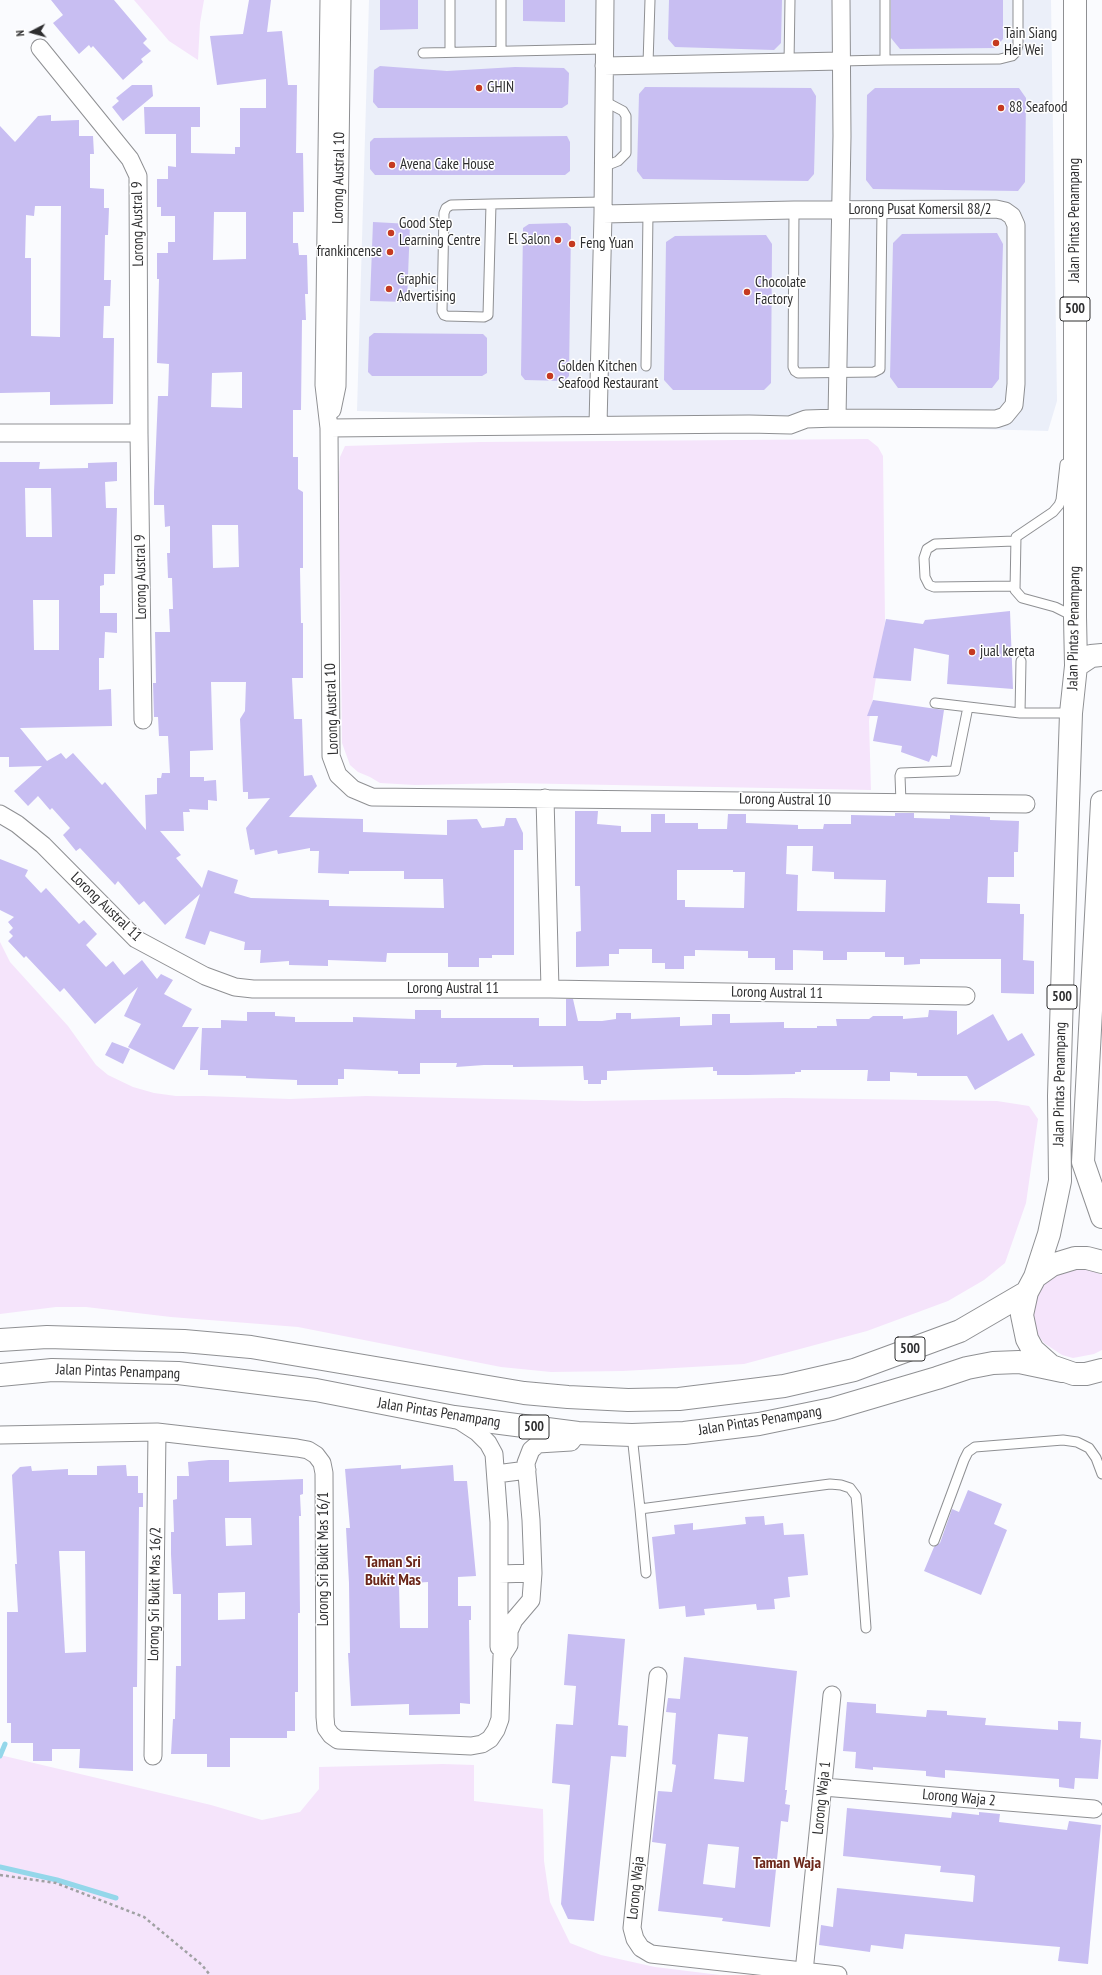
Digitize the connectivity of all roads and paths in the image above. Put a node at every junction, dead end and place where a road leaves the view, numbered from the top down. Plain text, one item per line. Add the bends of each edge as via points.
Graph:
1 (329, 0) edge
2 (342, 0) edge
3 (450, 0) edge
4 (501, 0) edge
5 (605, 0) edge
6 (650, 0) edge
7 (790, 0) edge
8 (841, 0) edge
9 (885, 0) edge
10 (1018, 0) edge
11 (1075, 0) edge
12 (40, 48) dead end
13 (604, 49) junction
14 (501, 51) junction
15 (450, 52) junction
16 (423, 53) dead end
17 (886, 60) junction
18 (841, 61) junction
19 (789, 63) junction
20 (648, 64) junction
21 (604, 66) junction
22 (604, 101) junction
23 (603, 167) junction
24 (491, 204) junction
25 (603, 208) junction
26 (794, 210) junction
27 (841, 210) junction
28 (882, 210) junction
29 (648, 213) junction
30 (646, 366) dead end
31 (838, 373) junction
32 (837, 418) junction
33 (598, 425) junction
34 (329, 428) junction
35 (139, 433) junction
36 (0, 434) edge
37 (1075, 435) junction
38 (1014, 541) junction
39 (1015, 586) junction
40 (1075, 617) junction
41 (1102, 655) edge
42 (1021, 661) dead end
43 (1076, 666) junction
44 (935, 702) dead end
45 (968, 707) junction
46 (1020, 713) junction
47 (1071, 713) junction
48 (143, 720) dead end
49 (545, 798) junction
50 (901, 802) junction
51 (1102, 802) edge
52 (1026, 804) dead end
53 (0, 814) edge
54 (550, 989) junction
55 (966, 996) dead end
56 (1102, 1217) edge
57 (1102, 1262) edge
58 (1031, 1284) junction
59 (0, 1340) edge
60 (1062, 1372) junction
61 (0, 1375) edge
62 (1097, 1375) edge
63 (454, 1417) junction
64 (157, 1432) junction
65 (578, 1433) junction
66 (0, 1435) edge
67 (632, 1435) junction
68 (527, 1470) junction
69 (496, 1474) junction
70 (1102, 1474) edge
71 (640, 1510) junction
72 (934, 1541) dead end
73 (533, 1573) junction
74 (646, 1573) dead end
75 (499, 1574) junction
76 (866, 1628) dead end
77 (502, 1656) junction
78 (658, 1676) dead end
79 (832, 1695) dead end
80 (153, 1756) dead end
81 (823, 1786) junction
82 (1094, 1808) dead end
83 (0, 1876) edge
84 (804, 1972) junction
85 (210, 1975) edge
86 (838, 1975) edge

1 - 34 street, Lorong Austral 10 via 324,385
2 - 34 street, Lorong Austral 10 via 337,386
3 - 15 lane
4 - 14 lane
5 - 13 street
6 - 20 lane
7 - 19 lane
8 - 18 street
9 - 17 lane
10 - 17 lane via 1018,45 1012,56 1000,59
11 - 37 main road, Jalan Pintas Penampang / 500
12 - 35 street, Lorong Austral 9 via 130,159 138,176
13 - 14 lane
13 - 21 street
14 - 15 lane
15 - 16 lane
17 - 18 lane
18 - 19 street
18 - 27 street
19 - 20 street
20 - 21 street
21 - 22 street
22 - 23 street
22 - 23 lane via 623,111 626,116 626,152 623,157
23 - 25 street
24 - 24 lane via 488,315 444,315 442,310 446,208 451,205
24 - 25 lane
25 - 29 street, Lorong Pusat Komersil 88/2
25 - 33 street
26 - 27 street, Lorong Pusat Komersil 88/2
26 - 29 street, Lorong Pusat Komersil 88/2
26 - 31 lane via 794,371
27 - 28 street, Lorong Pusat Komersil 88/2
27 - 31 street
28 - 31 lane via 880,369 874,372
28 - 32 street, Lorong Pusat Komersil 88/2 via 996,209 1006,211 1012,216 1016,225 1014,405 1005,416 996,419
29 - 30 lane
31 - 32 street
32 - 33 street, Lorong Pusat Komersil 88/2 via 806,419 790,425
33 - 34 street, Lorong Pusat Komersil 88/2
34 - 49 street, Lorong Austral 10 via 331,756 338,775 353,789 372,797
35 - 36 street
35 - 48 street, Lorong Austral 9
37 - 38 lane via 1066,453 1059,505 1054,512 1020,534
37 - 40 main road, Jalan Pintas Penampang / 500
38 - 39 lane
38 - 39 lane via 935,544 927,549 924,558 925,577 929,585 934,587
39 - 40 lane via 1017,595 1022,598 1055,607
40 - 43 main road, Jalan Pintas Penampang / 500
41 - 43 main road via 1091,656
42 - 46 lane
43 - 47 main road, Jalan Pintas Penampang / 500
44 - 45 lane
45 - 46 lane
45 - 50 lane via 955,771 901,773
46 - 47 lane
47 - 58 main road, Jalan Pintas Penampang / 500 via 1058,1096 1060,1181 1049,1234
49 - 50 street, Lorong Austral 10
49 - 54 street
50 - 52 street, Lorong Austral 10
51 - 56 main road, Jalan Pintas Penampang / 500 via 1084,1162
53 - 54 street, Lorong Austral 11 via 43,844 136,939 218,982 254,989
54 - 55 street, Lorong Austral 11
57 - 58 main road, 500 via 1075,1258 1052,1265
58 - 59 main road, Jalan Pintas Penampang / 500 via 960,1331 854,1370 784,1386 679,1399 568,1398 524,1393 251,1347 184,1341 47,1337
58 - 60 main road, 500 via 1022,1315 1027,1339 1041,1359
60 - 62 main road, 500
60 - 67 main road, Jalan Pintas Penampang / 500 via 1019,1362 993,1363 967,1368 832,1409 758,1424 684,1433
61 - 63 main road, Jalan Pintas Penampang / 500 via 52,1370 178,1373 316,1390
63 - 65 main road, Jalan Pintas Penampang / 500
63 - 69 street, Lorong Sri Bukit Mas 16/1 via 477,1432 488,1443 494,1454
64 - 66 street, Lorong Sri Bukit Mas 16/1
64 - 77 street, Lorong Sri Bukit Mas 16/1 via 308,1450 322,1463 325,1717 330,1735 338,1740 348,1741 471,1746 482,1744 490,1739 500,1719
64 - 80 street, Lorong Sri Bukit Mas 16/2
65 - 67 main road, Jalan Pintas Penampang / 500
65 - 68 street, Lorong Sri Bukit Mas 16/1 via 571,1442 538,1444 531,1450 526,1462
67 - 71 lane
68 - 69 street
68 - 73 street, Lorong Sri Bukit Mas 16/1
69 - 75 street, Lorong Sri Bukit Mas 16/1
70 - 72 lane via 1089,1448 1078,1442 1063,1440 976,1447 968,1452 964,1460
71 - 74 lane
71 - 76 lane via 830,1484 850,1488 856,1496
73 - 75 street
73 - 77 street, Lorong Sri Bukit Mas 16/1 via 532,1600 514,1620 509,1632 509,1645
75 - 77 street, Lorong Sri Bukit Mas 16/1 via 499,1650
78 - 84 street, Lorong Waja via 632,1928 635,1939 641,1948 651,1954
79 - 81 street, Lorong Waja 1
81 - 82 street, Lorong Waja 2
81 - 84 street, Lorong Waja 1
83 - 85 path via 56,1883 144,1916 202,1965
84 - 86 street, Lorong Waja

